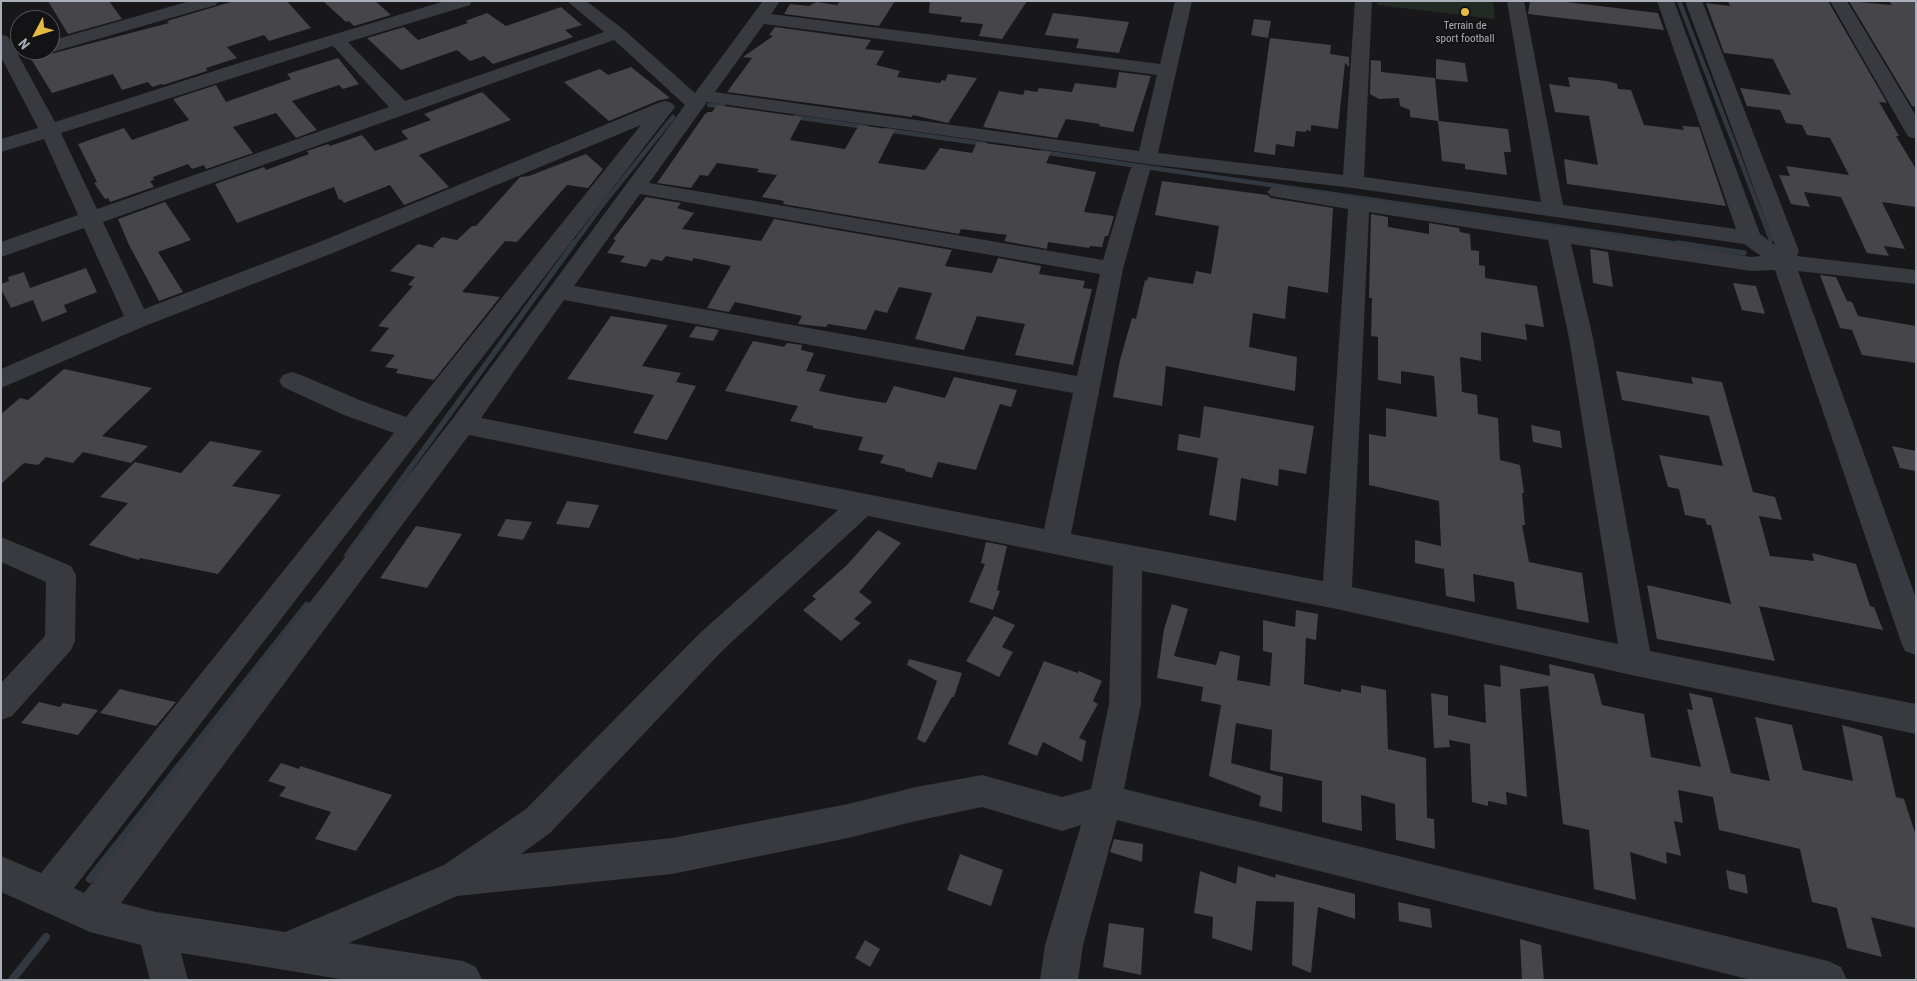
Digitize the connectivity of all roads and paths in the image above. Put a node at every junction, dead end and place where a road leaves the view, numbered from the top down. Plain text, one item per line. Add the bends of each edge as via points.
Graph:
1 (210, 1) edge
2 (464, 1) edge
3 (575, 1) edge
4 (772, 1) edge
5 (1184, 1) edge
6 (1364, 1) edge
7 (1515, 1) edge
8 (1665, 1) edge
9 (1693, 1) edge
10 (1838, 1) edge
11 (760, 18) junction
12 (617, 33) junction
13 (337, 40) junction
14 (60, 44) edge
15 (23, 60) edge
16 (1168, 71) junction
17 (689, 103) junction
18 (402, 109) junction
19 (50, 131) junction
20 (1916, 133) edge
21 (1, 146) edge
22 (1144, 164) junction
23 (636, 187) junction
24 (1356, 193) junction
25 (90, 219) junction
26 (1556, 222) junction
27 (1750, 238) junction
28 (1, 250) edge
29 (1784, 262) junction
30 (1112, 269) junction
31 (1916, 277) edge
32 (558, 291) junction
33 (138, 320) junction
34 (1, 379) edge
35 (292, 381) dead end
36 (1088, 387) junction
37 (463, 424) junction
38 (412, 429) junction
39 (862, 505) junction
40 (1055, 544) junction
41 (1, 548) edge
42 (1128, 557) junction
43 (1337, 596) junction
44 (1916, 642) edge
45 (1636, 662) junction
46 (1, 706) edge
47 (1916, 718) edge
48 (1105, 801) junction
49 (1, 874) edge
50 (456, 878) junction
51 (46, 894) junction
52 (90, 914) junction
53 (156, 930) junction
54 (286, 951) junction
55 (169, 980) edge
56 (463, 980) edge
57 (1059, 980) edge
58 (1828, 980) edge

1 - 14 street
2 - 13 street
3 - 12 street
4 - 11 street
5 - 16 street
6 - 24 street
7 - 26 street
8 - 27 street
9 - 29 street via 1788,251
10 - 20 street
11 - 16 street
11 - 17 street
12 - 17 street
12 - 18 street
13 - 18 street
13 - 19 street
15 - 19 street
16 - 22 street
17 - 22 street
17 - 23 street
17 - 33 street
17 - 38 street
18 - 25 street
19 - 21 street
19 - 25 street
22 - 24 street
22 - 30 street
23 - 30 street
23 - 32 street
24 - 26 street
24 - 43 street
25 - 28 street
25 - 33 street
26 - 27 street
26 - 29 street via 1751,264
26 - 45 street via 1581,338
27 - 29 street
29 - 31 street
29 - 44 street
30 - 36 street
32 - 36 street
32 - 37 street
33 - 34 street
35 - 38 street
36 - 40 street
37 - 39 street
37 - 52 street
38 - 51 street
39 - 40 street
39 - 50 street via 711,642 538,820
40 - 42 street
41 - 46 street via 60,575 60,641
42 - 43 street
42 - 48 street via 1125,704
43 - 45 street
45 - 47 street
48 - 50 street via 1062,814 982,791 672,856
48 - 57 street via 1064,945
48 - 58 street
49 - 51 street
50 - 54 street
51 - 52 street
52 - 53 street
53 - 54 street
53 - 55 street
54 - 56 street

